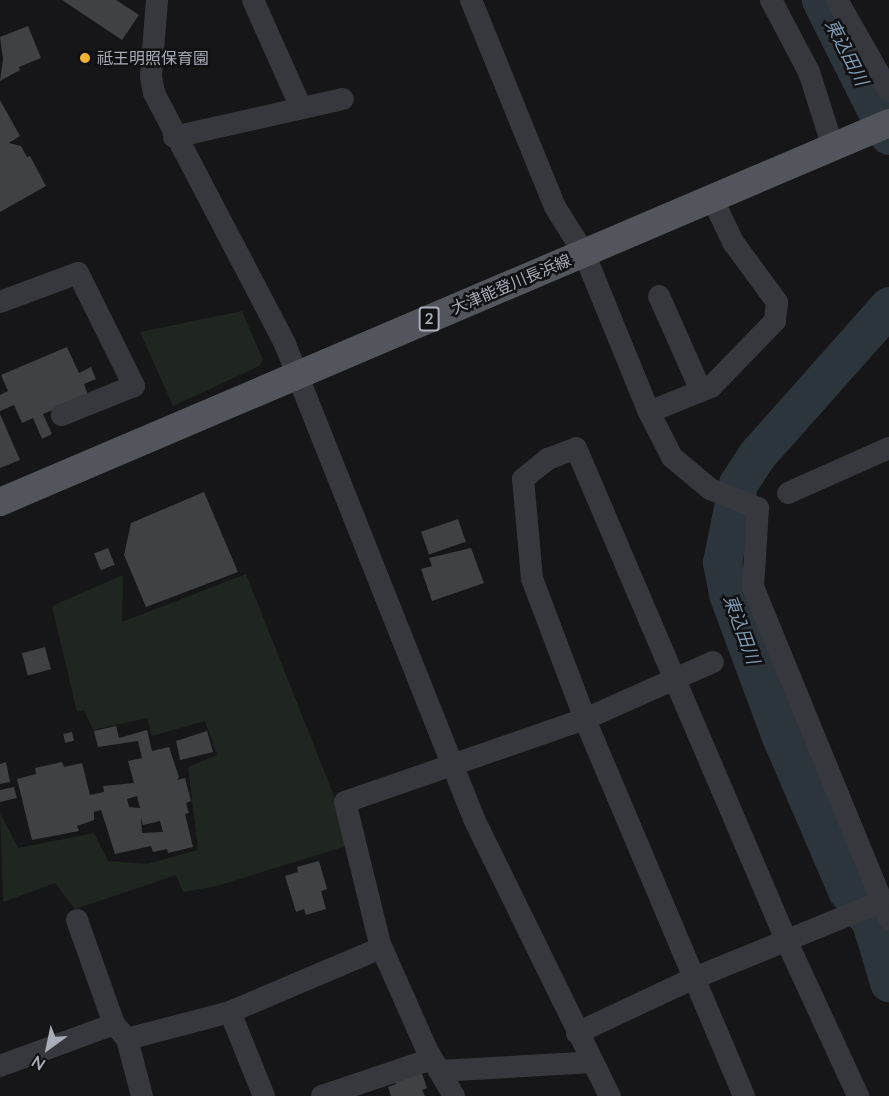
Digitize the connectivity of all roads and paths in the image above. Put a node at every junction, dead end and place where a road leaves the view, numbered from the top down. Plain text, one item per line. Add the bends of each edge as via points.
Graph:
1 (157, 0) edge
2 (253, 0) edge
3 (471, 0) edge
4 (771, 0) edge
5 (837, 0) edge
6 (889, 91) edge
7 (343, 99) dead end
8 (301, 108) junction
9 (889, 123) edge
10 (174, 137) junction
11 (846, 142) junction
12 (712, 198) junction
13 (584, 253) junction
14 (659, 297) dead end
15 (0, 302) edge
16 (296, 375) junction
17 (701, 391) junction
18 (649, 412) junction
19 (62, 415) dead end
20 (889, 448) edge
21 (788, 493) dead end
22 (0, 502) edge
23 (713, 662) dead end
24 (675, 679) junction
25 (585, 719) junction
26 (452, 763) junction
27 (882, 909) edge
28 (77, 920) dead end
29 (787, 942) junction
30 (381, 948) junction
31 (692, 979) junction
32 (230, 1012) junction
33 (121, 1032) junction
34 (577, 1033) junction
35 (593, 1062) junction
36 (435, 1065) junction
37 (0, 1066) edge
38 (142, 1096) edge
39 (264, 1096) edge
40 (322, 1096) edge
41 (454, 1096) edge
42 (610, 1096) edge
43 (744, 1096) edge
44 (858, 1096) edge

1 - 10 street via 151,77
2 - 8 street
3 - 13 street via 555,207
4 - 11 street
5 - 6 street
7 - 8 street
8 - 10 street
9 - 11 main road, 大津能登川長浜線 / 2
10 - 16 street via 285,344
11 - 12 main road, 大津能登川長浜線 / 2
12 - 13 main road, 大津能登川長浜線 / 2
12 - 17 street via 733,242 777,302 775,321 711,387
13 - 16 main road, 大津能登川長浜線 / 2
13 - 18 street
14 - 17 street
15 - 19 street via 78,273 134,386
16 - 22 main road, 大津能登川長浜線 / 2
16 - 26 street
17 - 18 street
18 - 27 street via 672,457 710,489 758,508 753,587
20 - 21 street
23 - 24 street
24 - 25 street
24 - 25 street via 576,447 548,459 522,479 532,579
24 - 29 street
25 - 26 street
25 - 31 street
26 - 30 street via 345,802
26 - 34 street via 474,819
27 - 29 street via 844,918
28 - 33 street
29 - 31 street
29 - 44 street
30 - 32 street
30 - 36 street
31 - 34 street
31 - 43 street
32 - 33 street
32 - 39 street
33 - 37 street
33 - 38 street
34 - 35 street
35 - 36 street
35 - 42 street
36 - 40 street
36 - 41 street

